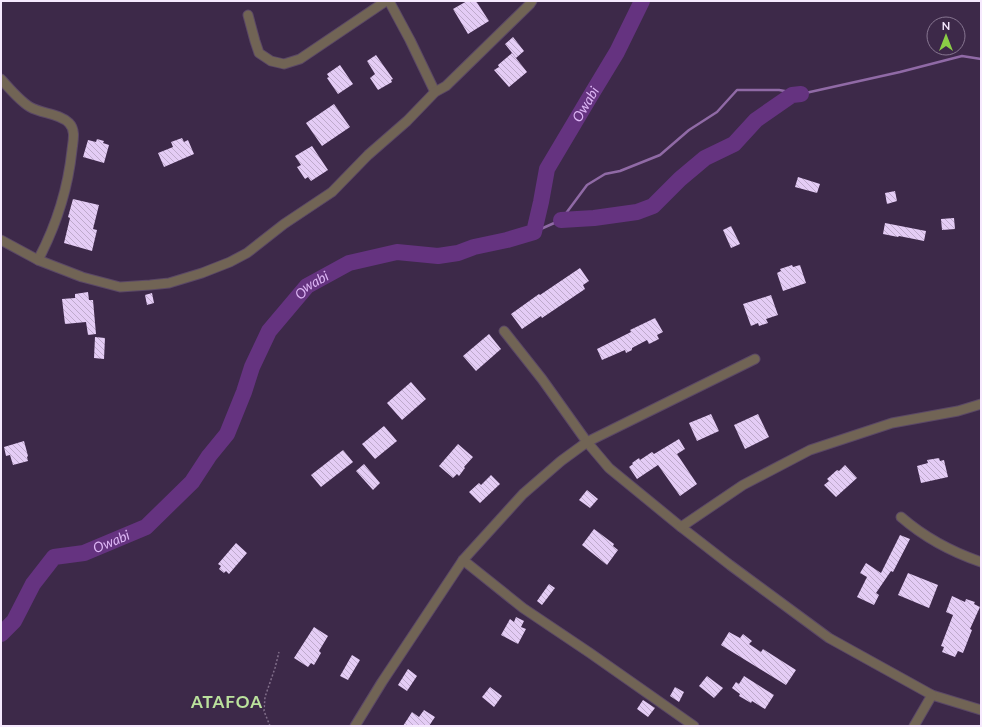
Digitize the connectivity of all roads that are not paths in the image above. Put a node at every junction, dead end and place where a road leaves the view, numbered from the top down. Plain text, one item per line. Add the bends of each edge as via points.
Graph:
1 (386, 1) edge
2 (389, 1) edge
3 (532, 1) edge
4 (248, 16) dead end
5 (1, 79) edge
6 (435, 92) junction
7 (1, 240) edge
8 (38, 260) junction
9 (504, 331) dead end
10 (754, 359) dead end
11 (981, 404) edge
12 (587, 442) junction
13 (901, 517) dead end
14 (681, 527) junction
15 (462, 560) junction
16 (981, 562) edge
17 (932, 695) junction
18 (981, 710) edge
19 (355, 726) edge
20 (694, 726) edge
21 (914, 726) edge

1 - 4 street via 300,59 284,64 271,61 260,53
2 - 6 street
3 - 6 street via 446,86
5 - 8 street via 29,107 60,118 72,127 74,138 67,185 48,241
6 - 8 street via 332,192 247,253 230,262 169,282 150,286 120,286 82,277
7 - 8 street
9 - 12 street
10 - 12 street
11 - 14 street via 958,411 892,423 810,450 742,485
12 - 14 street via 609,468
12 - 15 street via 523,494
13 - 16 street via 939,544
14 - 17 street via 829,638
15 - 19 street
15 - 20 street via 523,608
17 - 18 street
17 - 21 street

